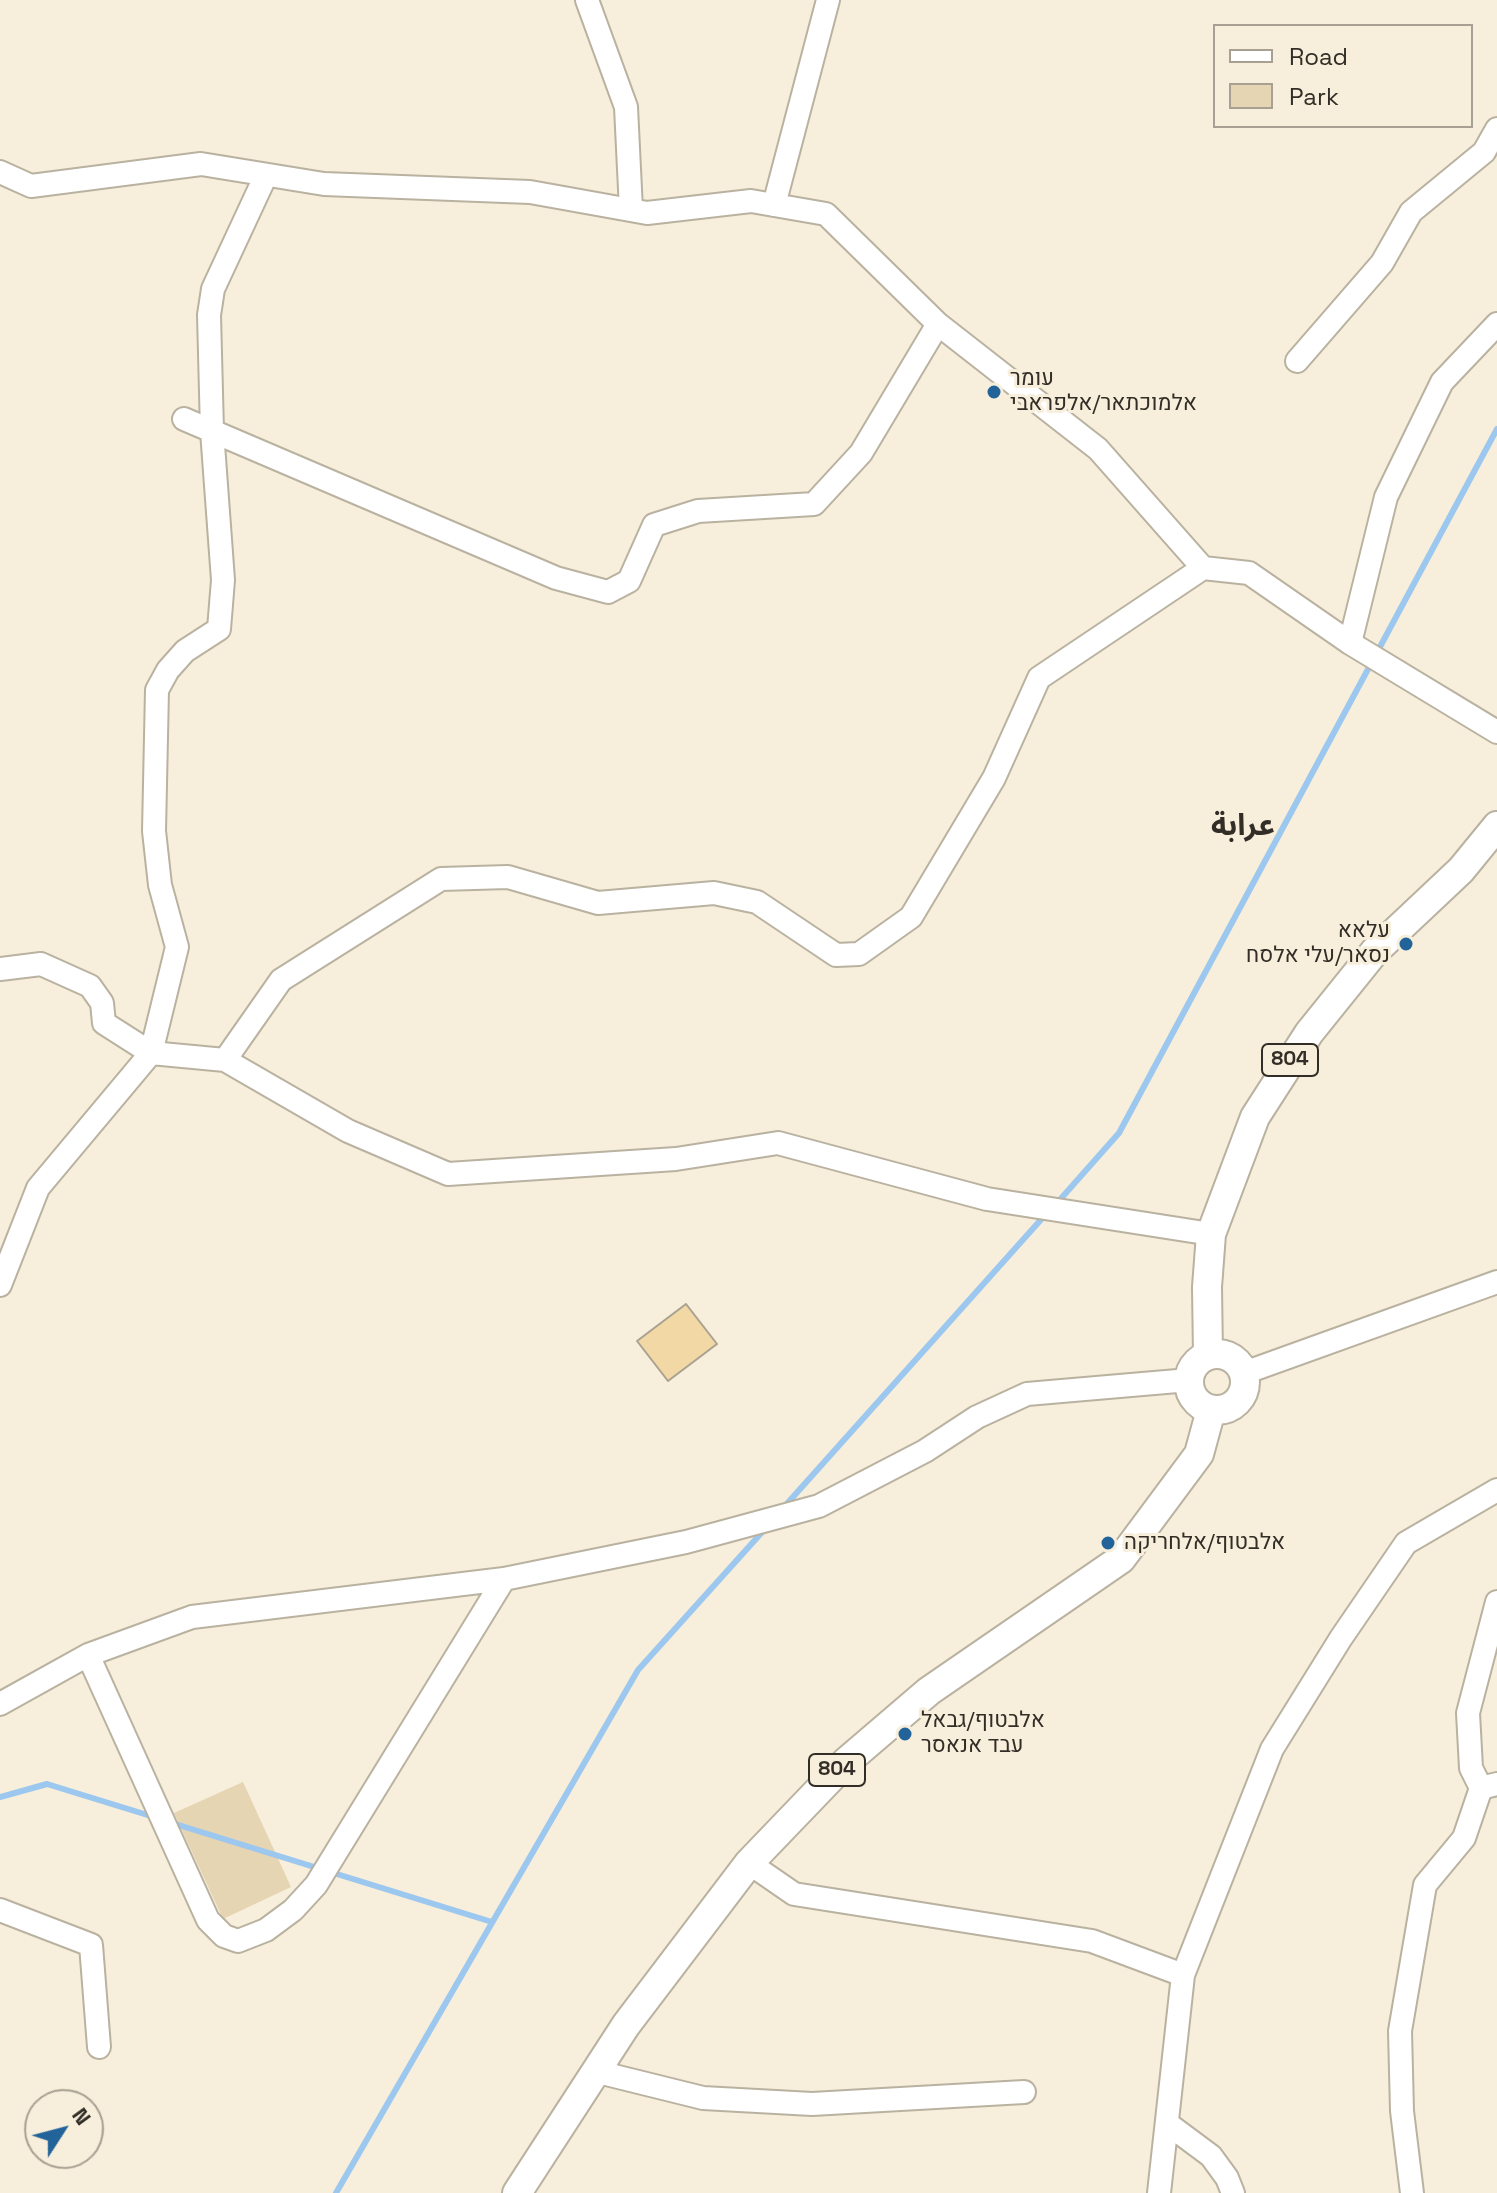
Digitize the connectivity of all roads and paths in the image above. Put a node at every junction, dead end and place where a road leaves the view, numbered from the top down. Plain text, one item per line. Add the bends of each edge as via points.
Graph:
1 (587, 0) edge
2 (828, 0) edge
3 (1497, 129) edge
4 (0, 172) edge
5 (266, 175) junction
6 (774, 205) junction
7 (631, 210) junction
8 (938, 324) junction
9 (1497, 324) edge
10 (1297, 361) dead end
11 (184, 419) dead end
12 (212, 431) junction
13 (1203, 568) junction
14 (1350, 643) junction
15 (1497, 732) edge
16 (1497, 826) edge
17 (0, 969) edge
18 (151, 1053) junction
19 (225, 1060) junction
20 (1211, 1234) junction
21 (1497, 1282) edge
22 (0, 1285) edge
23 (1208, 1355) junction
24 (1244, 1373) junction
25 (1189, 1380) junction
26 (1211, 1410) junction
27 (1497, 1490) edge
28 (504, 1579) junction
29 (1497, 1602) edge
30 (88, 1655) junction
31 (0, 1704) edge
32 (1489, 1786) edge
33 (749, 1863) junction
34 (0, 1910) edge
35 (1183, 1975) junction
36 (99, 2047) dead end
37 (594, 2071) junction
38 (1024, 2092) dead end
39 (1168, 2124) junction
40 (517, 2193) edge
41 (1159, 2193) edge
42 (1233, 2193) edge
43 (1412, 2193) edge

1 - 7 street via 626,107
2 - 6 street
3 - 10 street via 1484,152 1411,212 1382,263
4 - 5 street via 31,186 201,164
5 - 7 street via 324,184 530,192
5 - 12 street via 213,289
6 - 7 street via 751,201 647,213
6 - 8 street via 826,214
8 - 12 street via 861,453 814,504 698,511 654,525 629,581 608,592 556,578
8 - 13 street via 1098,449
9 - 14 street via 1442,382 1386,497
11 - 12 street
12 - 18 street via 223,580 219,629 185,651 157,690 154,831 160,885 177,947
13 - 14 street via 1249,573
13 - 19 street via 1039,678 994,778 911,917 859,954 836,955 757,902 714,893 598,903 508,877 441,879 281,980
14 - 15 street
16 - 20 main road, 804 via 1461,870 1375,951 1309,1033 1255,1117
17 - 18 street via 41,964 90,986 102,1003 104,1023
18 - 19 street
18 - 22 street via 38,1188
19 - 20 street via 348,1131 448,1174 676,1159 778,1143 987,1199
20 - 23 main road, 804
21 - 24 street
23 - 24 main road via 1226,1355
23 - 25 main road via 1195,1365
24 - 26 main road via 1245,1390 1236,1404
25 - 26 main road via 1197,1403
25 - 28 street via 1027,1394 819,1506 686,1542
26 - 33 main road, 804 via 1199,1454 1121,1559 929,1691 846,1762
27 - 35 street via 1406,1543 1341,1638 1272,1749
28 - 30 street via 192,1617
28 - 30 street via 316,1885 266,1930 238,1941 208,1920
29 - 32 street via 1468,1713 1471,1768
30 - 31 street
32 - 43 street via 1464,1838 1425,1885 1400,2031
33 - 35 street via 794,1894 1092,1941
33 - 37 main road, 804
34 - 36 street via 91,1945
35 - 39 street
37 - 38 street via 703,2098 812,2104
37 - 40 main road, 804
39 - 41 street
39 - 42 street via 1211,2156

